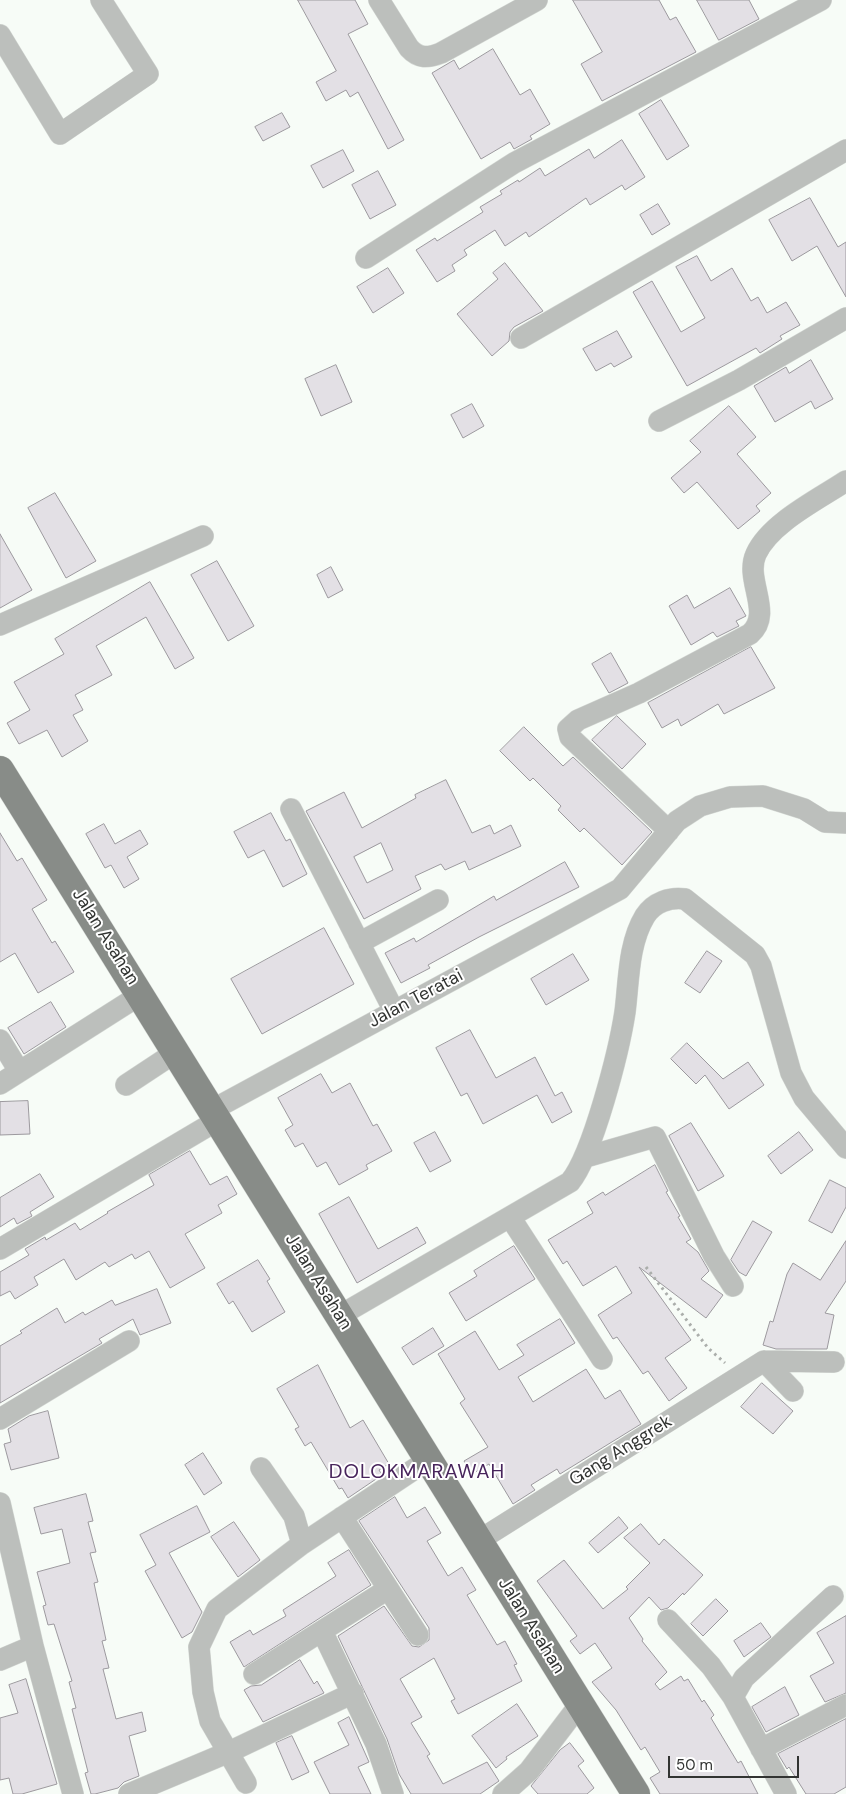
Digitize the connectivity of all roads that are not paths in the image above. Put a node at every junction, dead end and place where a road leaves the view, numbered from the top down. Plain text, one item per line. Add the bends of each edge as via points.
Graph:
1 (100, 0) edge
2 (379, 0) edge
3 (537, 0) edge
4 (821, 0) edge
5 (0, 35) edge
6 (846, 150) edge
7 (366, 258) dead end
8 (846, 318) edge
9 (521, 338) dead end
10 (659, 420) dead end
11 (846, 481) edge
12 (203, 536) dead end
13 (0, 625) edge
14 (1, 774) edge
15 (291, 809) dead end
16 (846, 823) edge
17 (669, 831) junction
18 (438, 900) dead end
19 (359, 943) junction
20 (140, 995) junction
21 (394, 1011) junction
22 (0, 1040) edge
23 (176, 1052) junction
24 (19, 1072) junction
25 (0, 1084) edge
26 (126, 1085) dead end
27 (215, 1115) junction
28 (846, 1148) edge
29 (586, 1157) junction
30 (510, 1217) junction
31 (0, 1249) edge
32 (733, 1286) dead end
33 (339, 1316) junction
34 (128, 1341) dead end
35 (602, 1359) dead end
36 (764, 1361) junction
37 (834, 1362) dead end
38 (793, 1391) dead end
39 (0, 1419) edge
40 (428, 1460) junction
41 (261, 1468) dead end
42 (0, 1503) edge
43 (342, 1517) junction
44 (478, 1541) junction
45 (302, 1544) junction
46 (388, 1590) junction
47 (833, 1596) dead end
48 (668, 1620) dead end
49 (322, 1631) junction
50 (418, 1635) dead end
51 (33, 1646) junction
52 (0, 1660) edge
53 (254, 1674) dead end
54 (354, 1692) junction
55 (733, 1697) junction
56 (580, 1704) junction
57 (846, 1705) edge
58 (761, 1749) junction
59 (229, 1752) junction
60 (246, 1783) dead end
61 (72, 1794) edge
62 (130, 1794) edge
63 (393, 1794) edge
64 (503, 1794) edge
65 (636, 1794) edge
66 (786, 1794) edge

1 - 5 street via 148,74 60,134
2 - 3 street via 409,48 415,55 424,57 441,52
4 - 7 street via 514,163
6 - 9 street
8 - 10 street via 738,380
11 - 17 street via 771,533 756,553 751,571 761,613 757,627 750,634 638,693 578,720 568,729 570,737
12 - 13 street
14 - 20 main road, Jalan Asahan
15 - 19 street
16 - 17 street via 825,822 804,809 763,796 738,796 700,806 677,821
17 - 21 street, Jalan Teratai via 620,889
18 - 19 street
19 - 21 street
20 - 23 main road, Jalan Asahan
20 - 24 street
21 - 27 street, Jalan Teratai
22 - 24 street
23 - 26 street
23 - 27 main road, Jalan Asahan
24 - 25 street
27 - 31 street, Jalan Teratai
27 - 33 main road, Jalan Asahan
28 - 29 street via 804,1098 791,1073 762,966 755,954 684,899 672,897 645,915 630,958 625,1014
29 - 30 street via 570,1182
29 - 32 street via 655,1137 714,1256
30 - 33 street
30 - 35 street
33 - 40 main road, Jalan Asahan
34 - 39 street
36 - 37 street
36 - 38 street
36 - 44 street, Gang Anggrek
40 - 43 street
40 - 44 main road, Jalan Asahan
41 - 45 street via 294,1516
42 - 51 street
43 - 45 street
43 - 46 street
44 - 56 main road, Jalan Asahan
45 - 59 street via 217,1609 198,1647 207,1712
46 - 49 street
46 - 50 street
47 - 55 street via 744,1678
48 - 55 street via 711,1666
49 - 53 street
49 - 54 street
51 - 52 street
51 - 61 street
54 - 59 street
54 - 63 street
55 - 58 street
56 - 64 street via 529,1771
56 - 65 main road, Jalan Asahan
57 - 58 street
58 - 66 street
59 - 60 street
59 - 62 street

